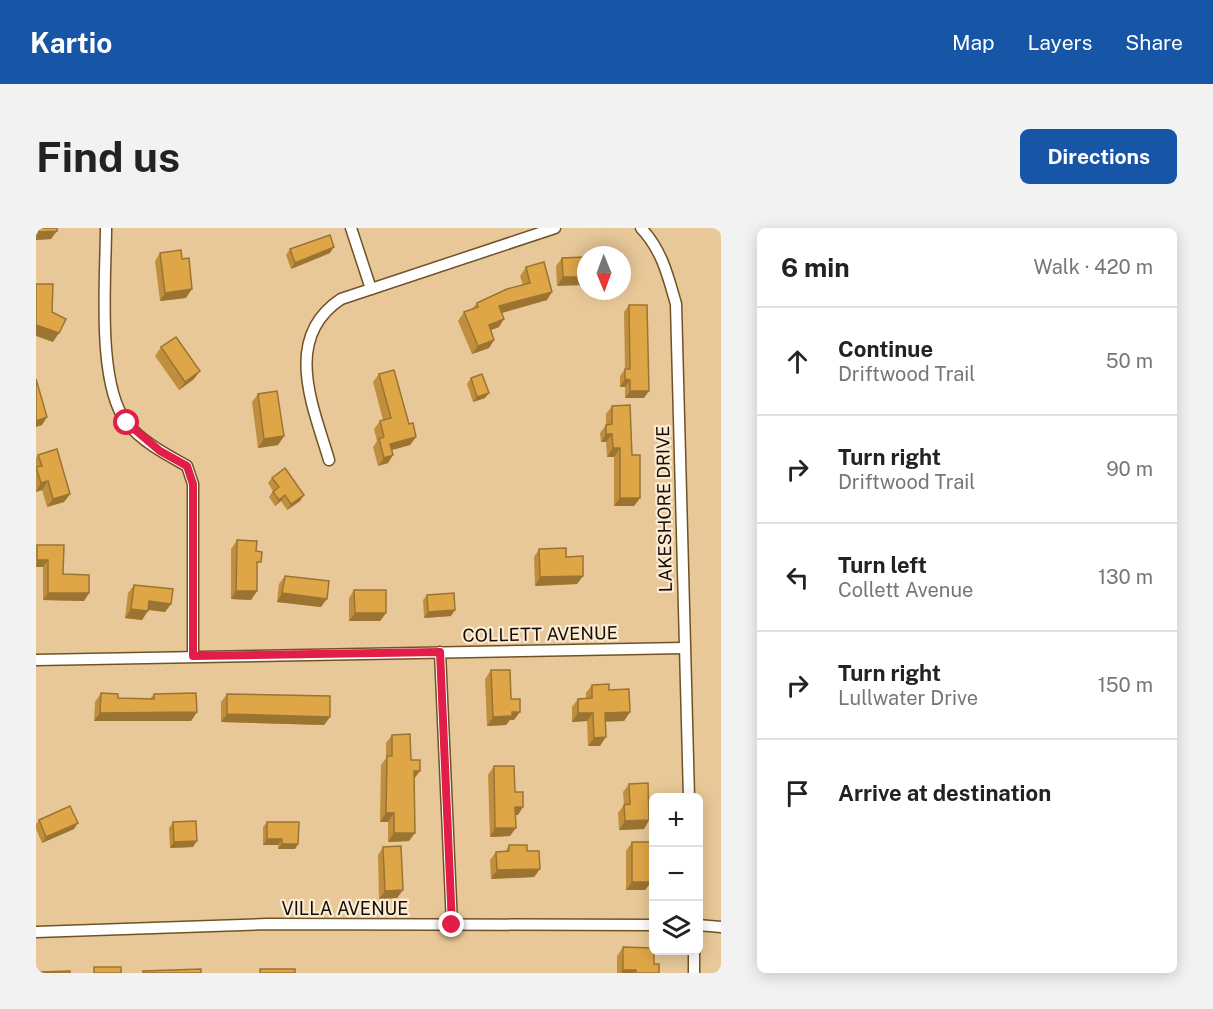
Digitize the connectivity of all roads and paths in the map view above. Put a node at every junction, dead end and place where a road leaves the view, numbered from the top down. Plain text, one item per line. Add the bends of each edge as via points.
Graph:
1 (106, 228) edge
2 (351, 228) edge
3 (555, 228) edge
4 (641, 228) edge
5 (371, 289) junction
6 (329, 460) dead end
7 (684, 648) junction
8 (440, 652) junction
9 (193, 656) junction
10 (36, 660) edge
11 (689, 793) edge
12 (452, 925) junction
13 (649, 925) edge
14 (703, 925) edge
15 (721, 927) edge
16 (36, 932) edge
17 (694, 955) edge
18 (694, 973) edge

1 - 9 street via 105,346 117,402 127,423 160,451 187,466 193,484
2 - 5 street
3 - 5 street
4 - 7 street, LAKESHORE DRIVE via 664,262 676,304
5 - 6 street via 341,299 326,309 313,326 306,350 313,407
7 - 8 street, COLLETT AVENUE
7 - 11 street, LAKESHORE DRIVE
8 - 9 street, COLLETT AVENUE
8 - 12 street
9 - 10 street, COLLETT AVENUE
12 - 13 street, VILLA AVENUE
12 - 16 street, VILLA AVENUE via 267,924
14 - 15 street
17 - 18 street

